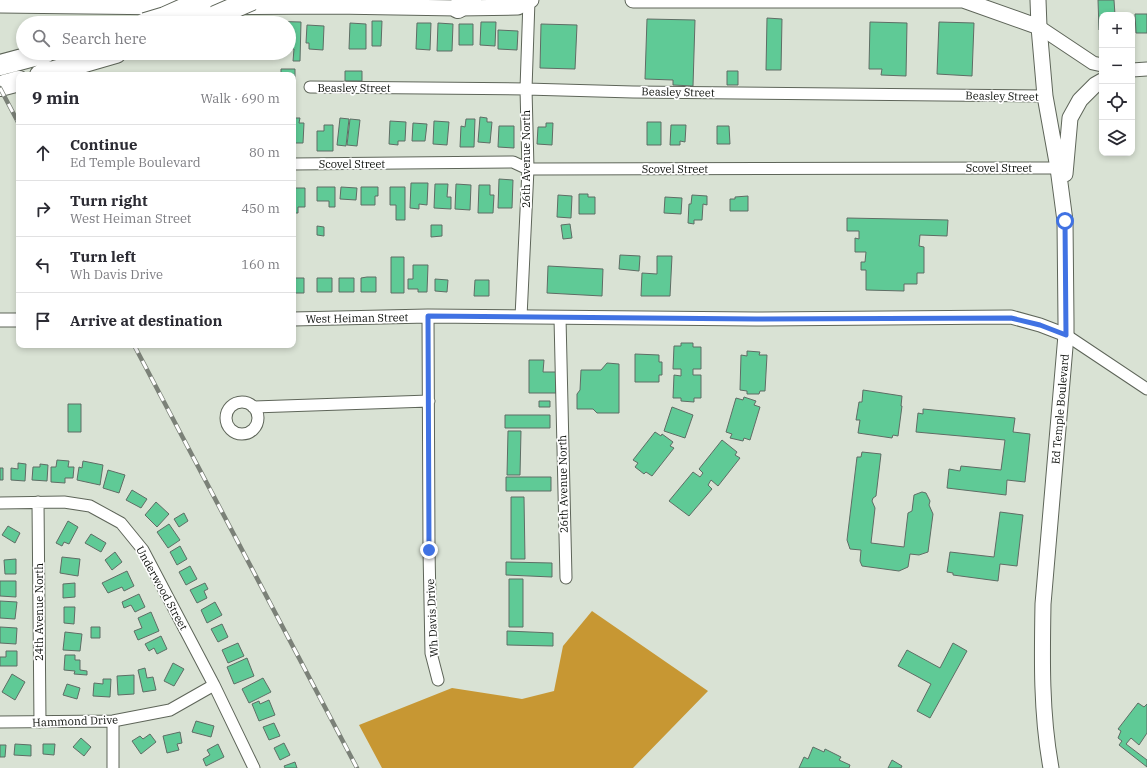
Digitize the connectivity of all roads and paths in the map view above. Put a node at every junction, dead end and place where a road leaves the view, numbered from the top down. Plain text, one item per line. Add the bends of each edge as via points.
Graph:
1 (203, 0) edge
2 (252, 0) edge
3 (529, 0) edge
4 (633, 0) edge
5 (1038, 0) edge
6 (770, 1) edge
7 (0, 4) edge
8 (170, 4) edge
9 (465, 4) edge
10 (167, 16) edge
11 (215, 16) edge
12 (1039, 27) junction
13 (19, 60) edge
14 (92, 60) edge
15 (1099, 64) edge
16 (0, 65) edge
17 (1147, 69) edge
18 (1135, 70) edge
19 (50, 72) edge
20 (16, 82) edge
21 (1099, 83) edge
22 (0, 86) edge
23 (310, 88) dead end
24 (526, 89) junction
25 (1045, 96) junction
26 (296, 164) edge
27 (1058, 168) junction
28 (528, 169) junction
29 (1065, 221) junction
30 (428, 316) junction
31 (521, 317) junction
32 (560, 318) junction
33 (296, 319) edge
34 (0, 320) edge
35 (16, 320) edge
36 (1066, 335) junction
37 (1147, 389) edge
38 (429, 401) junction
39 (253, 407) dead end
40 (38, 502) junction
41 (0, 503) edge
42 (566, 578) dead end
43 (438, 680) dead end
44 (214, 685) junction
45 (113, 721) junction
46 (0, 722) edge
47 (40, 722) junction
48 (113, 768) edge
49 (254, 768) edge
50 (1051, 768) edge

1 - 10 highway, bridge
2 - 11 highway, bridge
3 - 9 main road via 518,7
3 - 24 street, 26th Avenue North
4 - 6 main road
5 - 12 main road, Ed Temple Boulevard
6 - 12 main road via 963,0
7 - 8 main road
8 - 9 main road
12 - 15 street via 1093,63
12 - 25 main road, Ed Temple Boulevard
13 - 16 highway
14 - 19 highway
17 - 18 street
20 - 22 highway
21 - 29 main road via 1080,100 1070,118 1065,163
23 - 24 street, Beasley Street
24 - 25 street, Beasley Street
24 - 28 street, 26th Avenue North
25 - 27 main road, Ed Temple Boulevard
26 - 28 street, Scovel Street via 513,162
27 - 28 street, Scovel Street
27 - 29 main road, Ed Temple Boulevard
28 - 31 street, 26th Avenue North
29 - 36 main road, Ed Temple Boulevard
30 - 31 street, West Heiman Street
30 - 33 street, West Heiman Street
30 - 38 street, Wh Davis Drive
31 - 32 street, West Heiman Street
32 - 36 street, West Heiman Street via 1011,318
32 - 42 street, 26th Avenue North
34 - 35 street
36 - 37 street
36 - 50 main road, Ed Temple Boulevard via 1043,611 1045,710
38 - 39 street
38 - 43 street, Wh Davis Drive via 431,653
40 - 41 street, Underwood Street
40 - 44 street, Underwood Street via 90,506 121,523 143,550
40 - 47 street, 24th Avenue North
44 - 45 street, Hammond Drive via 170,710
44 - 49 street, Underwood Street
45 - 47 street, Hammond Drive
45 - 48 street
46 - 47 street, Hammond Drive

